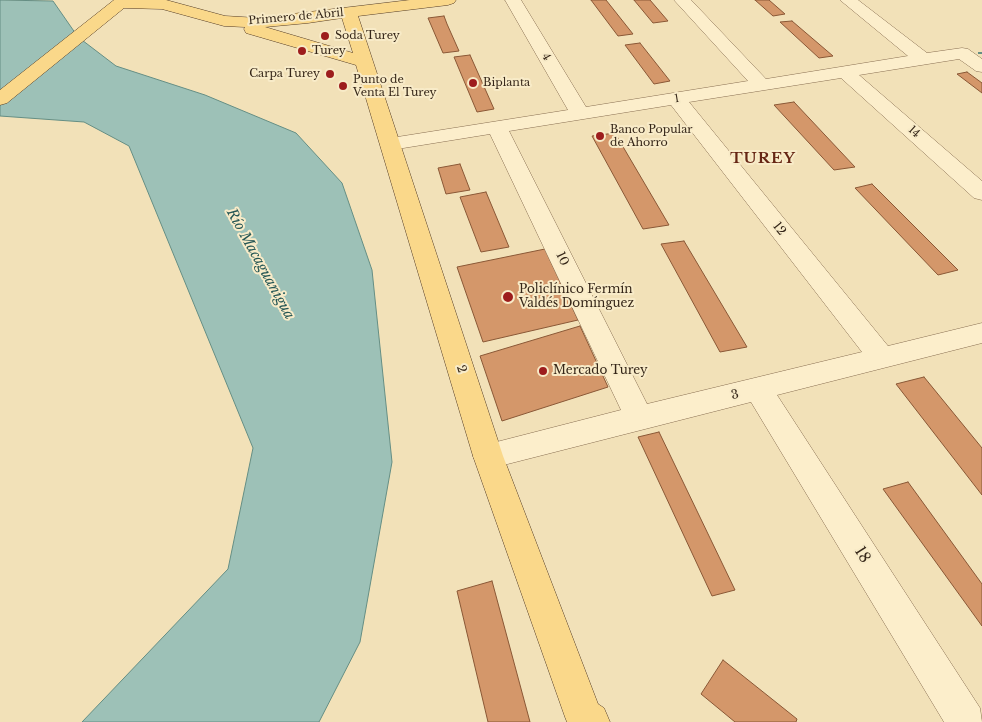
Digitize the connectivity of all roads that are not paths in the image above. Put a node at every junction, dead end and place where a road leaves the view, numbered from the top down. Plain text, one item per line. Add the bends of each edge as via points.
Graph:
1 (448, 0) edge
2 (512, 0) edge
3 (682, 0) edge
4 (848, 0) edge
5 (122, 2) edge
6 (348, 13) junction
7 (224, 21) junction
8 (923, 59) junction
9 (365, 62) junction
10 (982, 67) edge
11 (846, 72) junction
12 (762, 85) junction
13 (0, 99) edge
14 (676, 99) junction
15 (580, 114) junction
16 (497, 127) junction
17 (391, 144) junction
18 (982, 193) edge
19 (982, 333) edge
20 (882, 358) junction
21 (758, 389) junction
22 (640, 418) junction
23 (488, 456) junction
24 (586, 720) edge
25 (966, 722) edge

1 - 6 main road, Primero de Abril
2 - 15 street, 4
3 - 12 street
4 - 8 street
5 - 7 main road, Primero de Abril via 163,4
5 - 13 main road, Primero de Abril
6 - 7 main road, Primero de Abril via 258,23
6 - 9 main road, 2
7 - 9 main road
8 - 10 street, 1 via 962,53
8 - 11 street, 1
9 - 17 main road, 2
11 - 12 street, 1
11 - 18 street, 14
12 - 14 street, 1
14 - 15 street, 1
14 - 20 street, 12
15 - 16 street, 1
16 - 17 street, 1
16 - 22 street, 10
17 - 23 main road, 2
19 - 20 street, 3
20 - 21 street, 3
21 - 22 street, 3
21 - 25 street, 18
22 - 23 street, 3
23 - 24 main road, 2

